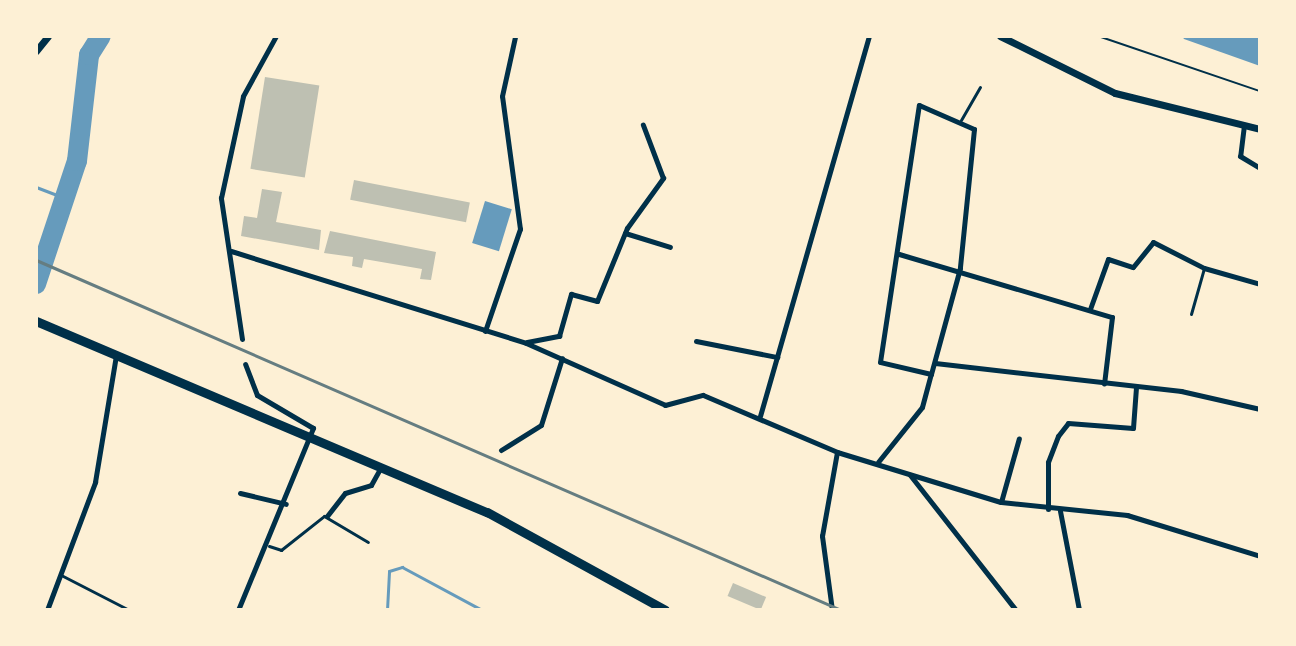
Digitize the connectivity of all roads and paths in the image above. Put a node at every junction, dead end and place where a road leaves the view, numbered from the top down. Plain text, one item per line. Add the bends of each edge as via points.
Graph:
1 (48, 36) edge
2 (276, 36) edge
3 (517, 36) edge
4 (869, 36) edge
5 (1000, 36) edge
6 (1098, 36) edge
7 (36, 51) edge
8 (980, 87) dead end
9 (1260, 91) edge
10 (961, 120) junction
11 (643, 125) dead end
12 (1244, 125) junction
13 (1260, 129) edge
14 (1260, 168) edge
15 (625, 233) junction
16 (670, 247) dead end
17 (231, 251) junction
18 (899, 254) junction
19 (960, 268) junction
20 (1204, 268) junction
21 (1260, 284) edge
22 (1090, 309) junction
23 (1191, 314) dead end
24 (36, 321) edge
25 (485, 331) junction
26 (242, 339) dead end
27 (696, 341) dead end
28 (526, 343) junction
29 (110, 353) junction
30 (777, 357) junction
31 (562, 358) junction
32 (935, 363) junction
33 (245, 364) dead end
34 (931, 374) junction
35 (1104, 384) junction
36 (1136, 387) junction
37 (1260, 409) edge
38 (760, 416) junction
39 (312, 436) junction
40 (1019, 438) dead end
41 (501, 450) dead end
42 (837, 452) junction
43 (878, 462) junction
44 (381, 466) junction
45 (910, 474) junction
46 (240, 493) dead end
47 (1001, 502) junction
48 (286, 504) junction
49 (1048, 509) junction
50 (1060, 511) junction
51 (327, 516) junction
52 (368, 542) dead end
53 (269, 546) junction
54 (1260, 556) edge
55 (61, 575) junction
56 (47, 610) edge
57 (129, 610) edge
58 (238, 610) edge
59 (665, 610) edge
60 (832, 610) edge
61 (1016, 610) edge
62 (1079, 610) edge

1 - 7 street
2 - 17 street via 243,96 226,164 221,198
3 - 25 street via 502,96 520,229
4 - 30 street
5 - 12 street via 1115,93
6 - 9 path
8 - 10 lane
10 - 18 street via 919,105
10 - 19 street via 974,129
11 - 15 street via 663,178
12 - 13 street
12 - 14 street via 1240,156
15 - 16 street
15 - 28 street via 597,301 571,294 559,336
17 - 25 street
17 - 26 street
18 - 19 street
18 - 34 street via 880,362
19 - 22 street
19 - 32 street
20 - 21 street
20 - 22 street via 1153,242 1133,267 1108,259
20 - 23 lane
22 - 35 street via 1112,317
24 - 29 highway
25 - 28 street
27 - 30 street
28 - 31 street
29 - 39 highway
29 - 55 street via 95,482
30 - 38 street
31 - 38 street via 665,405 703,395
31 - 41 street via 541,425
32 - 34 street
32 - 35 street
33 - 39 street via 257,395 306,420
34 - 43 street via 922,407
35 - 36 street
36 - 37 street
36 - 49 street via 1133,428 1068,423 1058,436 1048,462
38 - 42 street
39 - 44 highway
39 - 48 street
40 - 47 street
42 - 43 street
42 - 60 street via 822,536
43 - 45 street
44 - 51 street via 371,485 345,493
44 - 59 highway via 591,564
45 - 47 street
45 - 61 street
46 - 48 street
47 - 49 street
48 - 53 street
49 - 50 street
50 - 54 street via 1137,517
50 - 62 street
51 - 52 lane
51 - 53 lane via 309,521 281,550
53 - 58 street
55 - 56 street
55 - 57 lane

